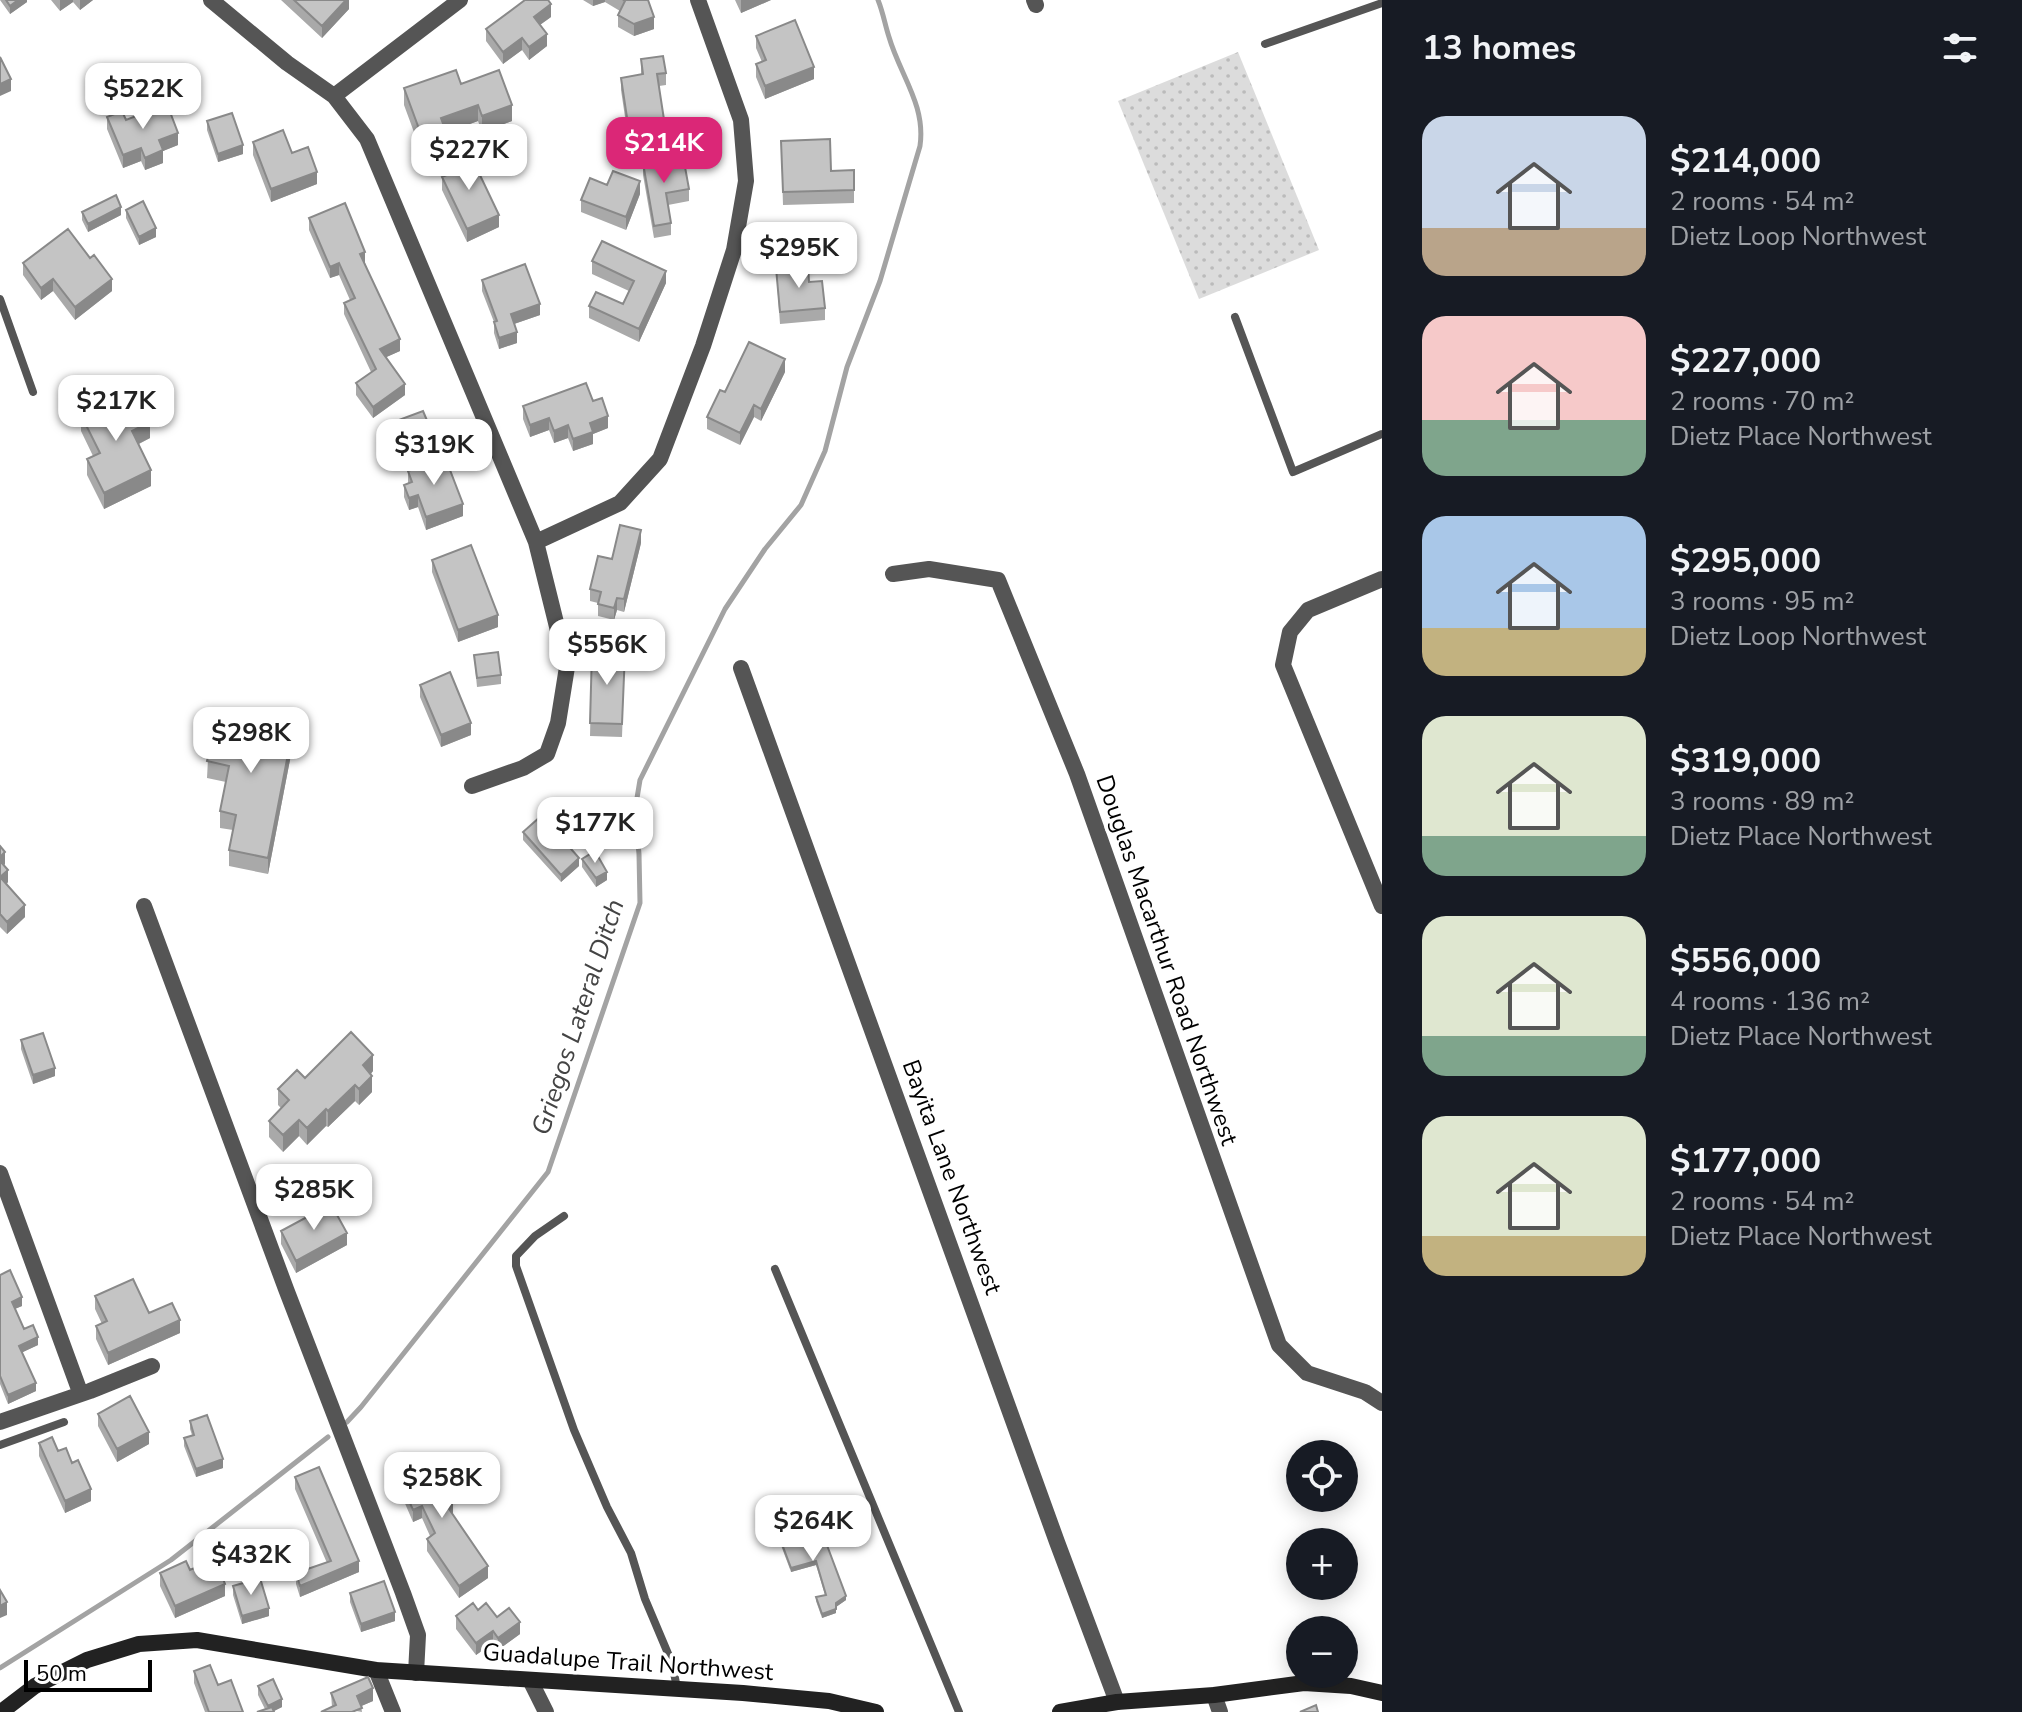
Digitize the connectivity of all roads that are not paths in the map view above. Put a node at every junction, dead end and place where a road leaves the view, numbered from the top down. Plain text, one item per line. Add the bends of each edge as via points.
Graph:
1 (211, 0) edge
2 (460, 0) edge
3 (698, 0) edge
4 (1382, 3) edge
5 (1265, 44) dead end
6 (334, 96) junction
7 (0, 299) edge
8 (1235, 317) dead end
9 (33, 392) dead end
10 (1382, 434) edge
11 (536, 542) junction
12 (893, 574) dead end
13 (1382, 579) edge
14 (741, 668) dead end
15 (472, 786) dead end
16 (144, 906) dead end
17 (1382, 906) edge
18 (0, 1173) edge
19 (564, 1216) dead end
20 (775, 1269) dead end
21 (152, 1366) dead end
22 (80, 1392) junction
23 (1382, 1403) edge
24 (0, 1422) edge
25 (64, 1422) dead end
26 (0, 1445) edge
27 (376, 1670) junction
28 (416, 1673) junction
29 (530, 1680) junction
30 (677, 1689) junction
31 (1382, 1693) edge
32 (1117, 1702) junction
33 (1217, 1704) edge
34 (1, 1712) edge
35 (393, 1712) edge
36 (546, 1712) edge
37 (876, 1712) edge
38 (959, 1712) edge
39 (1060, 1712) edge

1 - 6 street
2 - 6 street
3 - 11 street via 741,120 746,181 734,250 660,459 620,503
4 - 5 lane
6 - 11 street via 367,139
7 - 9 lane
8 - 10 lane via 1293,472
11 - 15 street via 567,667 558,723 547,754
12 - 23 street, Douglas Macarthur Road Northwest via 929,569 998,580 1077,774 1279,1345 1307,1373
13 - 17 street via 1308,610 1290,632 1283,665
14 - 32 street, Bayita Lane Northwest
16 - 28 street via 418,1635
18 - 22 street
19 - 30 lane via 535,1236 516,1256 516,1266 574,1430 631,1553
20 - 38 lane
21 - 22 street
22 - 24 street
25 - 26 lane
27 - 28 street, Guadalupe Trail Northwest
27 - 34 street, Guadalupe Trail Northwest via 197,1640 139,1644 87,1660 35,1686
27 - 35 street
28 - 29 street, Guadalupe Trail Northwest
29 - 30 street, Guadalupe Trail Northwest
29 - 36 street
30 - 37 street, Guadalupe Trail Northwest via 829,1701
31 - 33 street via 1304,1683
32 - 33 street
32 - 39 street

